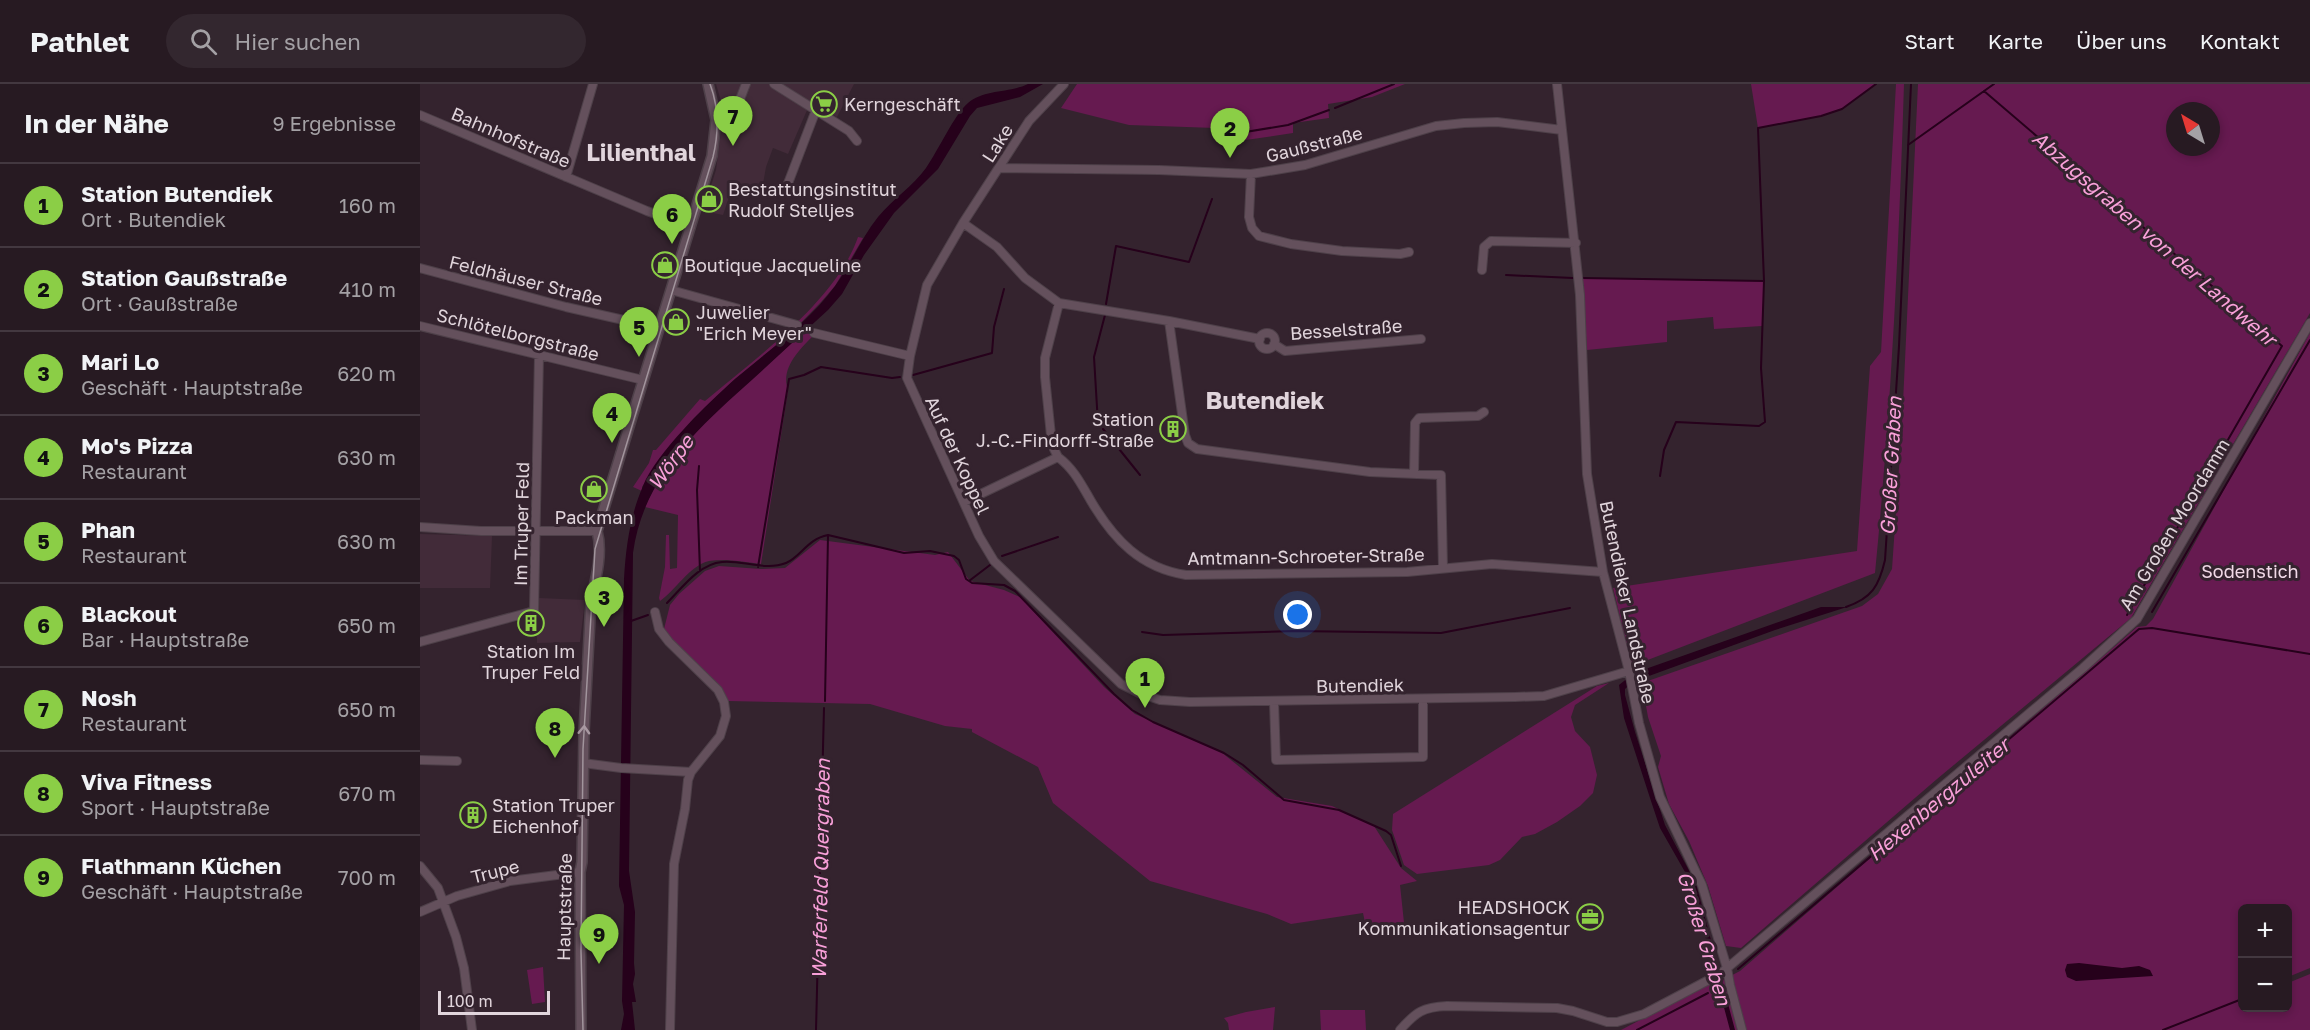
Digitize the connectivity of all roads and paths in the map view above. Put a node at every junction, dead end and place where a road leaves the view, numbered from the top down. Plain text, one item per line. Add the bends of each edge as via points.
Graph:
1 (593, 84) edge
2 (708, 84) edge
3 (746, 84) edge
4 (774, 84) edge
5 (1064, 84) edge
6 (1557, 84) edge
7 (816, 110) junction
8 (420, 115) edge
9 (716, 120) junction
10 (1562, 130) junction
11 (857, 141) dead end
12 (999, 168) junction
13 (1251, 174) junction
14 (566, 177) junction
15 (787, 186) dead end
16 (963, 223) junction
17 (691, 226) junction
18 (1576, 243) junction
19 (1409, 252) dead end
20 (420, 268) edge
21 (1482, 270) dead end
22 (671, 290) junction
23 (1059, 303) junction
24 (1169, 321) junction
25 (2310, 323) edge
26 (797, 324) dead end
27 (420, 326) edge
28 (659, 328) junction
29 (814, 333) dead end
30 (1421, 339) dead end
31 (539, 355) junction
32 (910, 356) junction
33 (643, 380) junction
34 (1484, 412) dead end
35 (1058, 457) junction
36 (1414, 474) junction
37 (964, 502) junction
38 (420, 528) edge
39 (536, 530) junction
40 (597, 531) junction
41 (1443, 568) junction
42 (1603, 572) junction
43 (655, 612) dead end
44 (420, 642) edge
45 (1098, 664) joint
46 (1629, 671) junction
47 (1424, 699) junction
48 (1274, 702) junction
49 (420, 760) edge
50 (457, 761) dead end
51 (583, 763) junction
52 (691, 772) junction
53 (420, 866) edge
54 (580, 872) junction
55 (444, 901) junction
56 (420, 912) edge
57 (1727, 968) junction
58 (472, 1030) edge
59 (581, 1030) edge
60 (670, 1030) edge
61 (1400, 1030) edge
62 (1742, 1030) edge

1 - 14 street
2 - 9 street, Hauptstraße
3 - 9 street via 733,114 728,119
4 - 7 street
5 - 12 street, Lake via 1029,121
6 - 10 street, Butendieker Landstraße
7 - 11 street via 849,131
7 - 15 street
8 - 14 street, Bahnhofstraße
9 - 17 street, Hauptstraße via 712,156
10 - 13 street, Gaußstraße via 1497,122 1436,126 1305,165
10 - 18 street, Butendieker Landstraße
12 - 13 street, Gaußstraße
12 - 16 street, Lake
13 - 19 street via 1249,217 1259,236 1342,251
14 - 17 street, Bahnhofstraße
16 - 23 street via 997,247 1025,278
16 - 32 street, Auf der Koppel via 927,285
17 - 22 street, Hauptstraße
18 - 21 street via 1491,241 1485,247
18 - 42 street, Butendieker Landstraße via 1587,474
20 - 28 street, Feldhäuser Straße
22 - 26 street
22 - 28 street, Hauptstraße
23 - 24 street, Besselstraße
23 - 35 street via 1045,358 1052,445
24 - 30 street, Besselstraße via 1260,339 1264,348 1274,344 1285,351
24 - 36 street via 1185,435 1197,449
25 - 57 street, Am Großen Moordamm via 2137,619
27 - 31 street, Schlötelborgstraße
28 - 33 street, Hauptstraße
29 - 32 street
31 - 33 street, Schlötelborgstraße
31 - 39 street, Im Truper Feld
32 - 37 street, Auf der Koppel via 907,378
33 - 40 street, Hauptstraße
34 - 36 street via 1478,416 1419,418 1415,423
35 - 37 street
35 - 41 street, Amtmann-Schroeter-Straße via 1071,466 1124,545 1165,572 1407,572
36 - 41 street via 1441,475
37 - 45 street, Auf der Koppel via 994,561
38 - 39 street
39 - 40 street
39 - 44 street, Im Truper Feld via 534,610
51 -> 40 street, Hauptstraße
41 - 42 street, Amtmann-Schroeter-Straße via 1492,564
42 - 46 street, Butendieker Landstraße
43 - 52 street via 664,636 718,690 724,702 726,716 720,736
45 - 48 street, Butendiek via 1121,684 1160,700
46 - 47 street, Butendiek via 1544,696
46 - 57 street, Butendieker Landstraße via 1660,797 1698,876
47 - 48 street, Butendiek
47 - 48 street via 1423,757 1276,760
49 - 50 street
51 - 52 street
51 - 54 street, Hauptstraße
52 - 60 street via 675,864
53 - 55 street
54 - 55 street, Trupe via 510,880
54 - 59 street, Hauptstraße
55 - 56 street, Trupe
55 - 58 street via 464,968
57 - 61 street, Am Großen Moordamm via 1644,1014 1617,1022 1599,1021 1557,1008 1447,1006 1429,1007 1413,1015
57 - 62 street, Butendieker Landstraße

